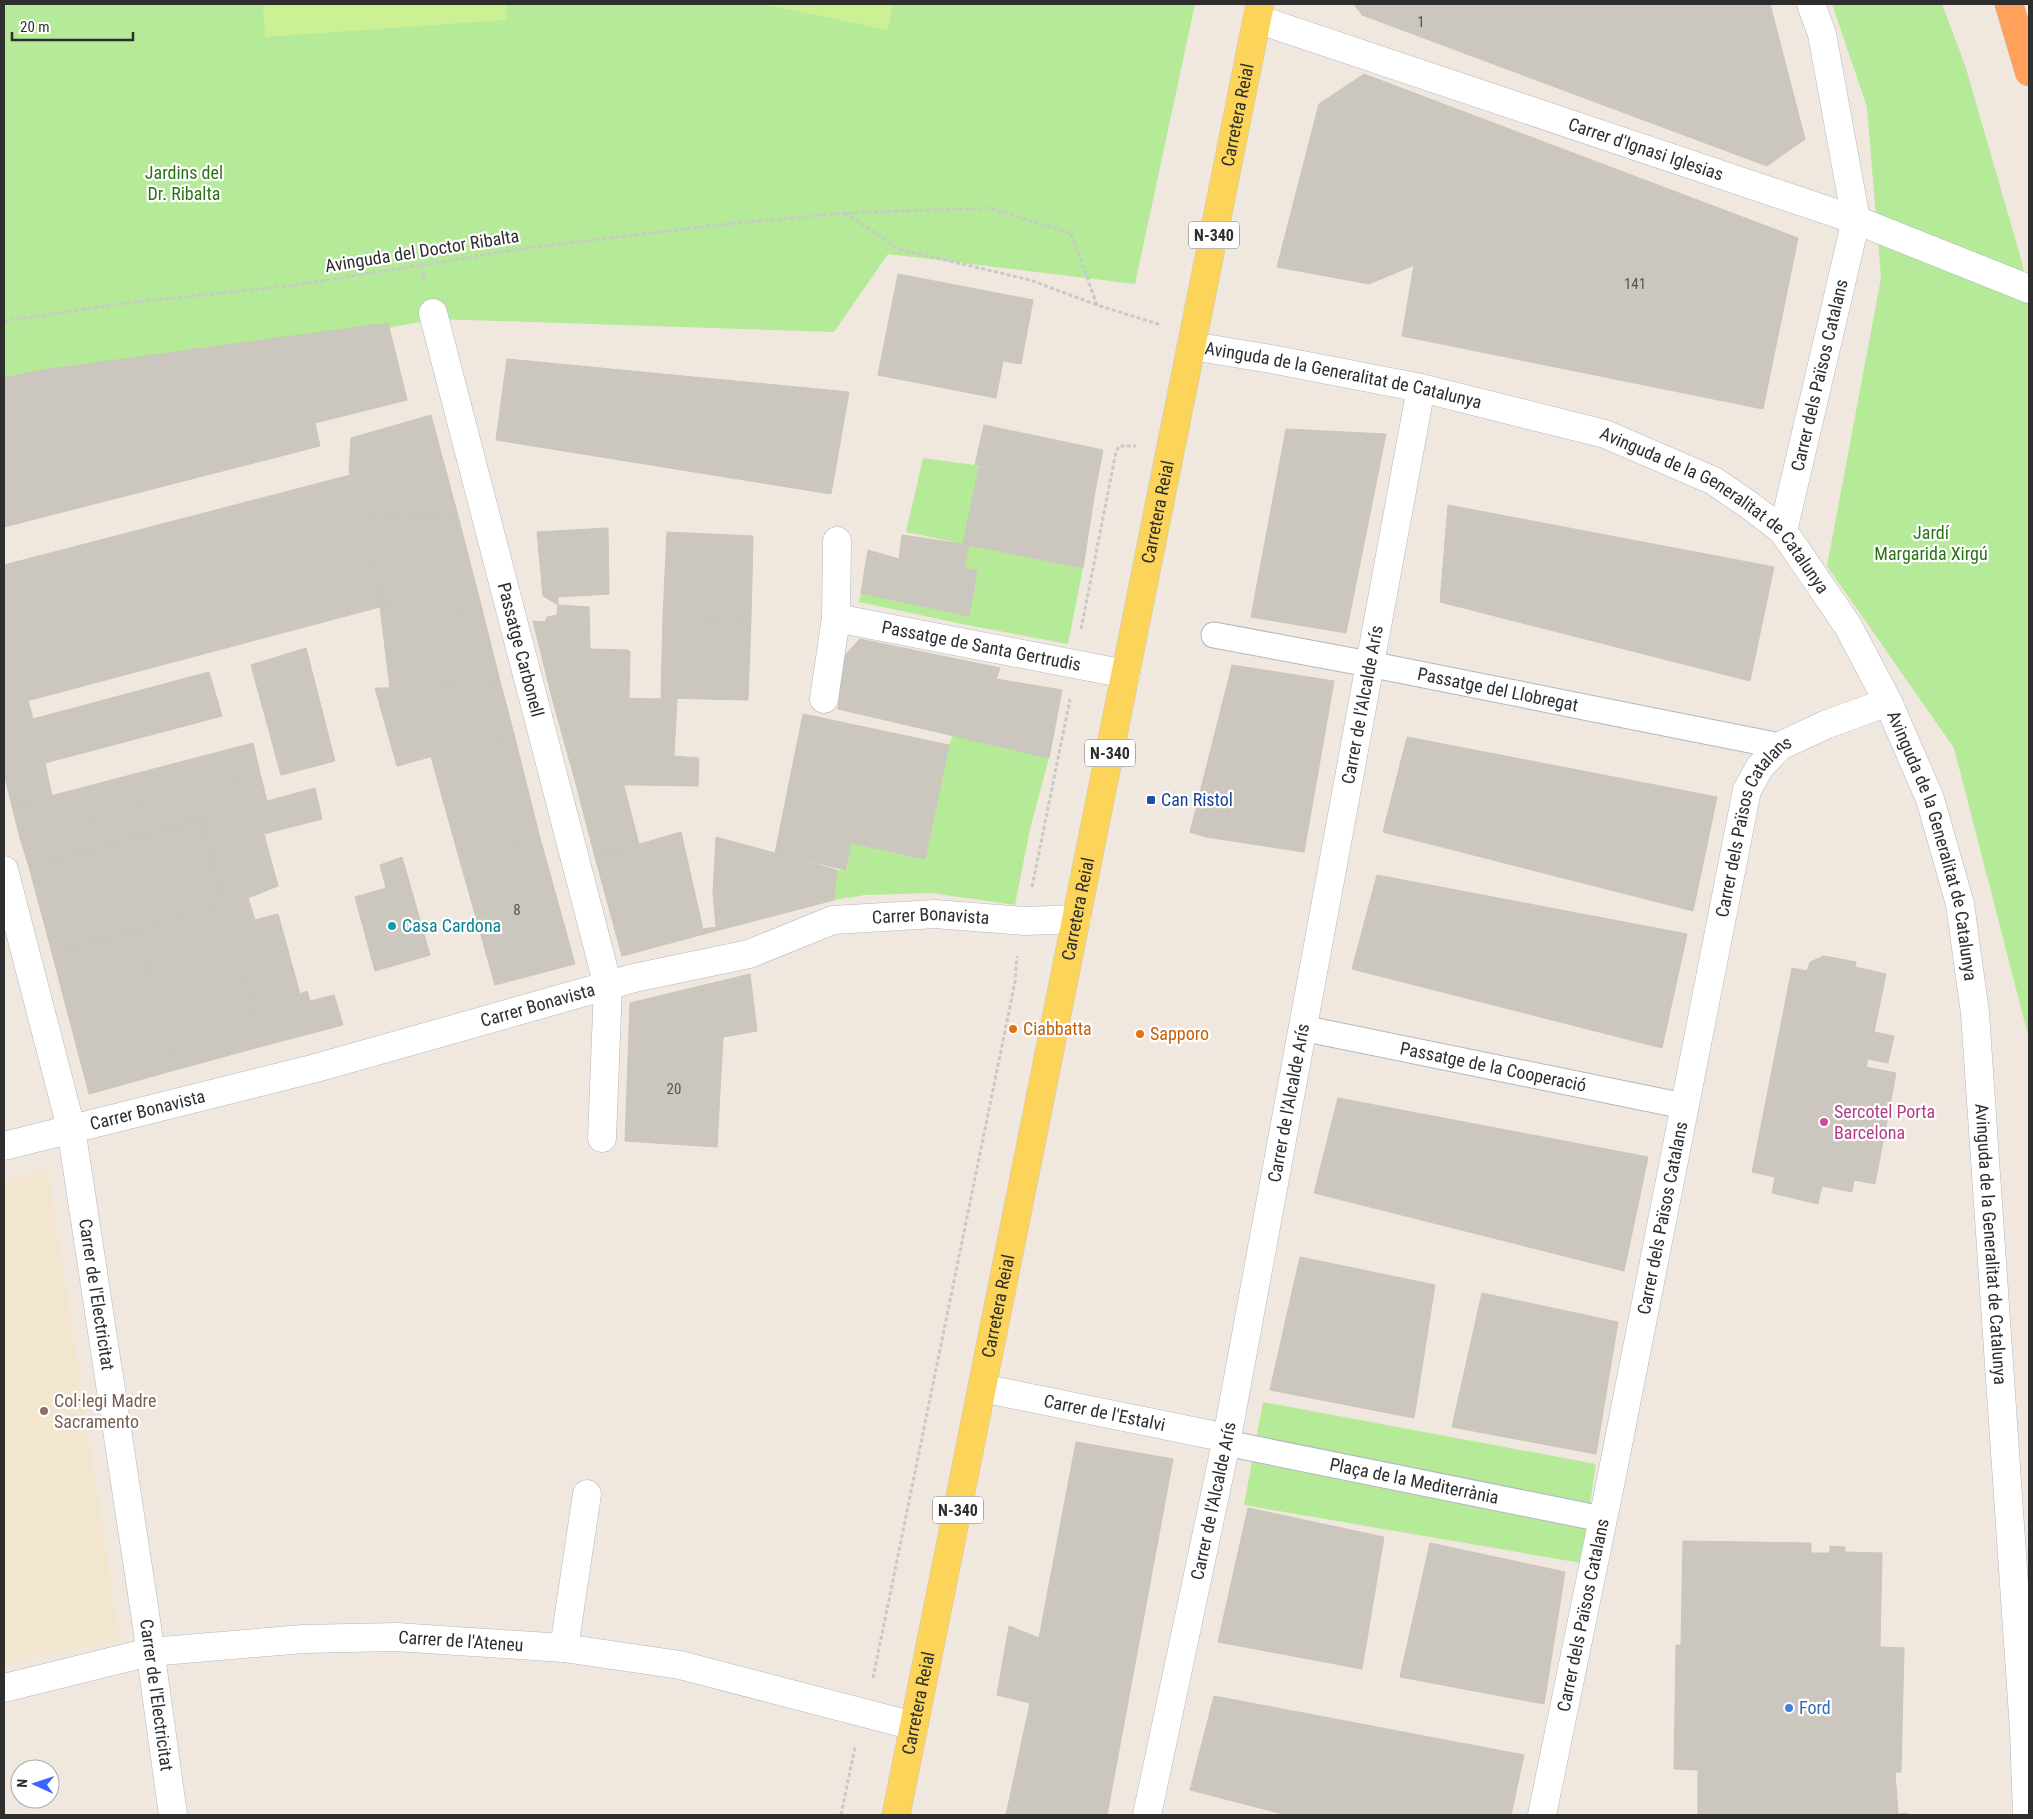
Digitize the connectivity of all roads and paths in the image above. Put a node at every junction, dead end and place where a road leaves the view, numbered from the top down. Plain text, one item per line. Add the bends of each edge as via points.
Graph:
1 (1811, 4) edge
2 (2009, 4) edge
3 (1259, 12) edge
4 (2029, 72) edge
5 (845, 214) junction
6 (1856, 220) junction
7 (2029, 289) edge
8 (1098, 305) junction
9 (433, 313) dead end
10 (4, 321) edge
11 (1192, 346) junction
12 (1421, 388) junction
13 (1116, 452) dead end
14 (1783, 531) junction
15 (837, 541) dead end
16 (836, 618) junction
17 (1214, 635) dead end
18 (1075, 664) junction
19 (1369, 664) junction
20 (1126, 674) junction
21 (824, 699) dead end
22 (1888, 702) junction
23 (1780, 746) junction
24 (4, 870) edge
25 (1077, 919) junction
26 (1025, 921) junction
27 (608, 986) junction
28 (1302, 1028) junction
29 (1684, 1106) junction
30 (71, 1128) junction
31 (602, 1138) dead end
32 (4, 1146) edge
33 (982, 1388) junction
34 (1226, 1440) junction
35 (587, 1494) dead end
36 (1602, 1519) junction
37 (564, 1648) junction
38 (150, 1652) junction
39 (4, 1688) edge
40 (863, 1713) junction
41 (914, 1726) junction
42 (173, 1815) edge
43 (841, 1815) edge
44 (896, 1815) edge
45 (1147, 1815) edge
46 (1542, 1815) edge
47 (2027, 1815) edge

1 - 6 street via 1822,34
2 - 4 highway
3 - 6 street, Carrer d'Ignasi Iglesias
3 - 11 main road, Carretera Reial / N-340
5 - 8 path via 899,250 1030,280
5 - 8 path, Avinguda del Doctor Ribalta via 988,208 1072,233
5 - 10 path, Avinguda del Doctor Ribalta via 727,224 526,248 296,285 118,304
6 - 7 street, Carrer d'Ignasi Iglesias
6 - 14 street, Carrer dels Països Catalans
8 - 11 path via 1163,326
9 - 27 street, Passatge Carbonell
11 - 12 street, Avinguda de la Generalitat de Catalunya
11 - 20 main road, Carretera Reial / N-340
12 - 14 street, Avinguda de la Generalitat de Catalunya via 1605,434 1714,481
12 - 19 street, Carrer de l'Alcalde Arís
13 - 18 path
14 - 22 street, Avinguda de la Generalitat de Catalunya via 1848,626
15 - 16 street
16 - 18 street, Passatge de Santa Gertrudis
16 - 21 street
17 - 19 street, Passatge del Llobregat
18 - 20 street, Passatge de Santa Gertrudis
18 - 26 path via 1074,684
19 - 23 street, Passatge del Llobregat
19 - 28 street, Carrer de l'Alcalde Arís
20 - 25 main road, Carretera Reial / N-340
22 - 23 street, Carrer dels Països Catalans
22 - 47 street, Avinguda de la Generalitat de Catalunya via 1930,798 1960,904 1975,1012
23 - 29 street, Carrer dels Països Catalans via 1760,767 1747,790
24 - 30 street, Carrer de l'Electricitat
25 - 26 street, Carrer Bonavista
25 - 33 main road, Carretera Reial / N-340
26 - 27 street, Carrer Bonavista via 935,914 833,920 749,954
26 - 40 path via 890,1594
27 - 30 street, Carrer Bonavista via 316,1068
27 - 31 street, Passatge Carbonell
28 - 29 street, Passatge de la Cooperació
28 - 34 street, Carrer de l'Alcalde Arís
29 - 36 street, Carrer dels Països Catalans
30 - 32 street, Carrer Bonavista
30 - 38 street, Carrer de l'Electricitat
33 - 34 street, Carrer de l'Estalvi
33 - 41 main road, Carretera Reial / N-340
34 - 36 street, Plaça de la Mediterrània
34 - 45 street, Carrer de l'Alcalde Arís
35 - 37 street
36 - 46 street, Carrer dels Països Catalans
37 - 38 street, Carrer de l'Ateneu via 396,1638 302,1639
37 - 40 street, Carrer de l'Ateneu via 680,1664
38 - 39 street, Carrer de l'Ateneu
38 - 42 street, Carrer de l'Electricitat
40 - 41 street, Carrer de l'Ateneu
40 - 43 path
41 - 44 main road, Carretera Reial / N-340

